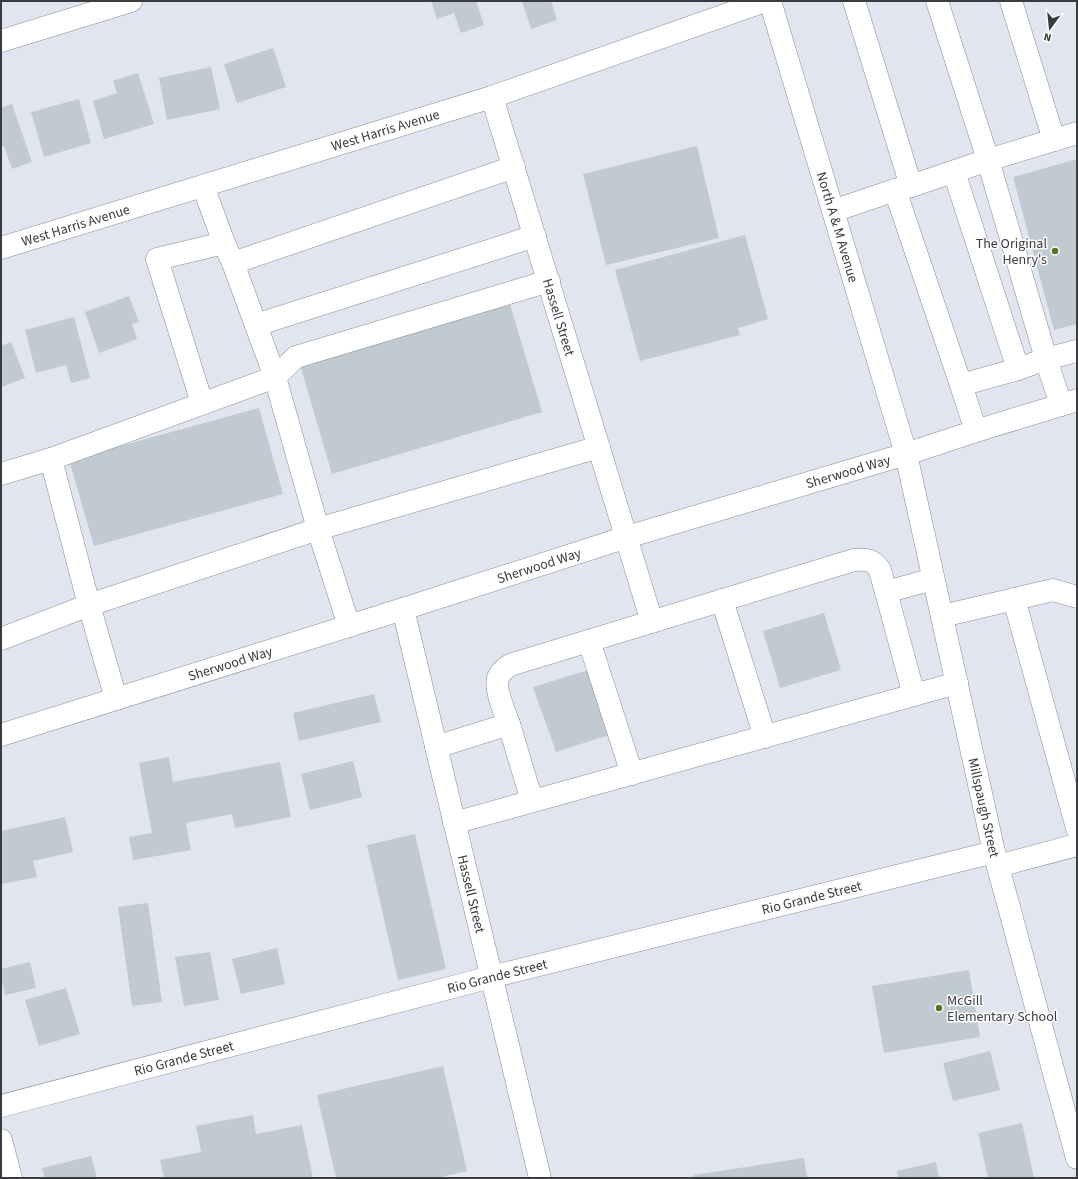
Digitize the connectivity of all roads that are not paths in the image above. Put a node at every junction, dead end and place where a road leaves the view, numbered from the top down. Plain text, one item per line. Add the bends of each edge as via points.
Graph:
1 (131, 1) edge
2 (765, 1) edge
3 (770, 1) edge
4 (854, 1) edge
5 (937, 1) edge
6 (1011, 1) edge
7 (1, 41) edge
8 (492, 97) junction
9 (1077, 133) edge
10 (1054, 140) junction
11 (988, 160) junction
12 (514, 167) junction
13 (954, 172) junction
14 (203, 186) junction
15 (903, 188) junction
16 (833, 210) junction
17 (535, 236) junction
18 (224, 243) junction
19 (1, 248) edge
20 (233, 263) junction
21 (549, 281) junction
22 (256, 325) junction
23 (1077, 351) edge
24 (1046, 359) junction
25 (1018, 368) junction
26 (275, 377) junction
27 (961, 385) junction
28 (1069, 402) edge
29 (202, 403) junction
30 (976, 431) junction
31 (599, 447) junction
32 (906, 454) junction
33 (51, 459) junction
34 (1, 474) edge
35 (318, 529) junction
36 (627, 537) junction
37 (933, 579) junction
38 (886, 592) junction
39 (1077, 597) edge
40 (1014, 599) junction
41 (722, 600) junction
42 (89, 605) junction
43 (403, 609) junction
44 (942, 616) junction
45 (652, 622) junction
46 (349, 626) junction
47 (1, 639) edge
48 (589, 641) junction
49 (957, 683) junction
50 (914, 695) junction
51 (116, 699) junction
52 (509, 724) junction
53 (1, 736) edge
54 (765, 736) junction
55 (436, 747) junction
56 (632, 774) junction
57 (532, 801) junction
58 (454, 823) junction
59 (1077, 828) edge
60 (1077, 845) edge
61 (996, 859) junction
62 (491, 977) junction
63 (1, 1106) edge
64 (1, 1140) edge
65 (1077, 1158) edge
66 (11, 1178) edge
67 (540, 1178) edge

1 - 7 street
2 - 8 street, West Harris Avenue
3 - 16 street, North A & M Avenue
4 - 15 street
5 - 11 street
6 - 10 street
8 - 12 street, Hassell Street
8 - 14 street, West Harris Avenue
9 - 10 street
10 - 11 street
11 - 13 street
11 - 24 street
12 - 17 street, Hassell Street
12 - 20 street
13 - 15 street
13 - 25 street
14 - 18 street
14 - 19 street, West Harris Avenue
15 - 16 street
15 - 27 street
16 - 32 street, North A & M Avenue
17 - 21 street, Hassell Street
17 - 22 street
18 - 20 street
18 - 29 street via 157,259
20 - 22 street
21 - 26 street via 296,357
21 - 31 street, Hassell Street
22 - 26 street
23 - 24 street
24 - 25 street
24 - 28 street
25 - 27 street
26 - 29 street
26 - 35 street
27 - 30 street
28 - 30 street, Sherwood Way
29 - 33 street
30 - 32 street, Sherwood Way
31 - 35 street
31 - 36 street, Hassell Street
32 - 36 street, Sherwood Way
32 - 37 street, Millspaugh Street
33 - 34 street
33 - 42 street
35 - 42 street
35 - 46 street
36 - 43 street, Sherwood Way
36 - 45 street, Hassell Street
37 - 38 street
37 - 44 street, Millspaugh Street
38 - 41 street via 880,570 874,562 863,559
38 - 50 street
39 - 40 street via 1053,590
40 - 44 street
40 - 59 street
41 - 45 street
41 - 54 street
42 - 47 street
42 - 51 street
43 - 46 street, Sherwood Way
43 - 55 street, Hassell Street
44 - 49 street, Millspaugh Street
45 - 48 street
46 - 51 street, Sherwood Way
48 - 52 street via 504,669 498,676 497,683
48 - 56 street
49 - 50 street
49 - 61 street, Millspaugh Street
50 - 54 street
51 - 53 street, Sherwood Way
52 - 55 street
52 - 57 street
54 - 56 street
55 - 58 street, Hassell Street
56 - 57 street
57 - 58 street
58 - 62 street, Hassell Street
60 - 61 street, Rio Grande Street
61 - 62 street, Rio Grande Street
61 - 65 street, Millspaugh Street
62 - 63 street, Rio Grande Street
62 - 67 street, Hassell Street
64 - 66 street

